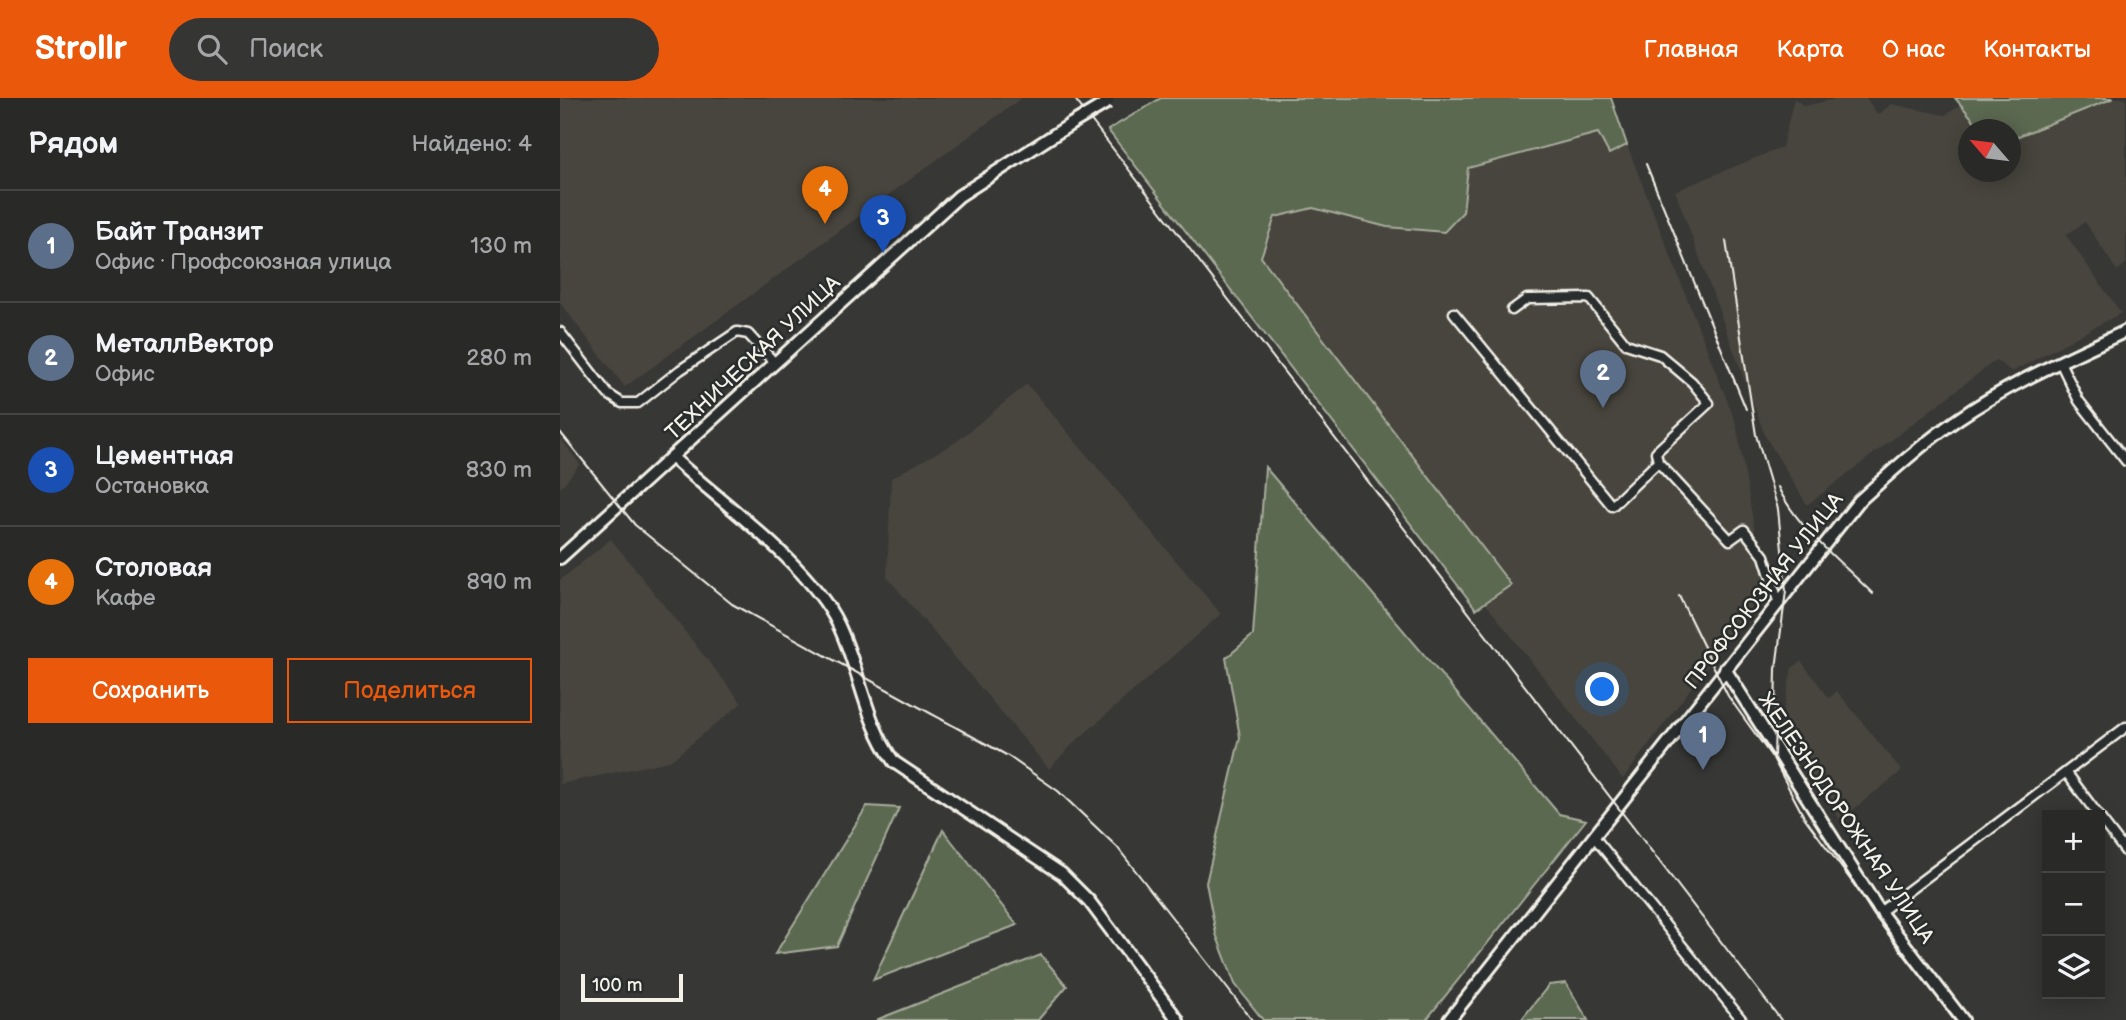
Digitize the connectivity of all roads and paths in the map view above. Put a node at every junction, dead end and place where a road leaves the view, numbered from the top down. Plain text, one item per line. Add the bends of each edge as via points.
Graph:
1 (1112, 100) edge
2 (1512, 310) dead end
3 (1454, 313) dead end
4 (2126, 331) edge
5 (560, 332) edge
6 (2060, 362) junction
7 (775, 363) junction
8 (673, 458) junction
9 (2126, 461) edge
10 (1658, 462) junction
11 (560, 558) edge
12 (1778, 601) junction
13 (1725, 669) junction
14 (2126, 727) edge
15 (2066, 772) junction
16 (2094, 810) edge
17 (2105, 825) edge
18 (1595, 838) junction
19 (2126, 852) edge
20 (1880, 912) junction
21 (1178, 1020) edge
22 (1449, 1020) edge
23 (1742, 1020) edge
24 (1963, 1020) edge

1 - 7 main road, ТЕХНИЧЕСКАЯ УЛИЦА, bridge via 959,196
2 - 10 street via 1527,299 1589,298 1626,344 1660,355 1692,382 1709,403 1656,452
3 - 10 street via 1612,506
4 - 6 main road, ПРОФСОЮЗНАЯ УЛИЦА
5 - 7 street via 608,394 622,403 638,402 737,332 748,334
6 - 9 street via 2079,401
6 - 12 main road, ПРОФСОЮЗНАЯ УЛИЦА via 1958,419 1903,461 1859,502
7 - 8 main road, ТЕХНИЧЕСКАЯ УЛИЦА
8 - 11 main road, ТЕХНИЧЕСКАЯ УЛИЦА
8 - 21 main road via 820,592 839,624 863,702 894,762 1062,874 1089,901
10 - 12 street via 1730,540 1744,530 1765,556
12 - 13 main road, ПРОФСОЮЗНАЯ УЛИЦА
13 - 18 main road, ПРОФСОЮЗНАЯ УЛИЦА
13 - 20 main road, ЖЕЛЕЗНОДОРОЖНАЯ УЛИЦА
14 - 15 street
15 - 16 street
15 - 20 street
17 - 19 street
18 - 22 main road, ПРОФСОЮЗНАЯ УЛИЦА
18 - 23 street
20 - 24 main road, ЖЕЛЕЗНОДОРОЖНАЯ УЛИЦА

